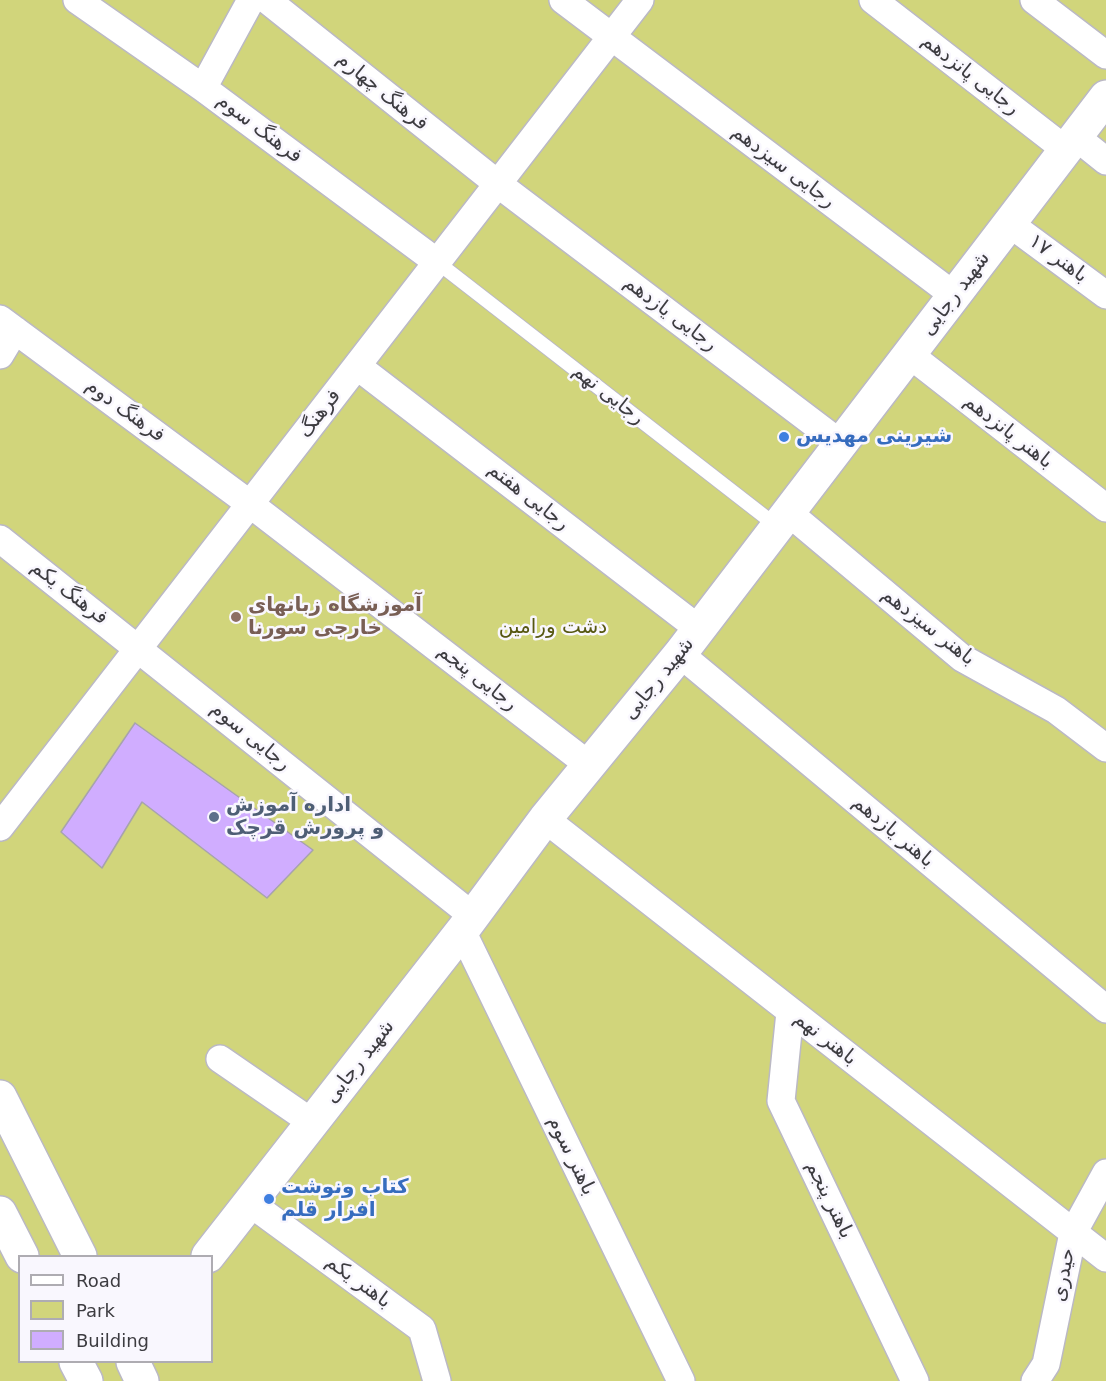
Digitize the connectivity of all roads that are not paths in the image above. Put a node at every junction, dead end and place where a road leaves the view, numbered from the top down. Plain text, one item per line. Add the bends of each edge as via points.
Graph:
1 (77, 0) edge
2 (251, 0) edge
3 (267, 0) edge
4 (563, 0) edge
5 (640, 0) edge
6 (873, 0) edge
7 (1034, 0) edge
8 (611, 38) junction
9 (1106, 54) edge
10 (203, 88) junction
11 (1106, 97) edge
12 (1071, 143) junction
13 (1106, 161) edge
14 (498, 184) junction
15 (1010, 224) junction
16 (437, 262) junction
17 (1106, 295) edge
18 (955, 296) junction
19 (8, 325) edge
20 (0, 355) edge
21 (910, 355) junction
22 (357, 366) junction
23 (841, 444) junction
24 (250, 504) junction
25 (1106, 508) edge
26 (783, 520) junction
27 (0, 539) edge
28 (690, 641) junction
29 (139, 648) junction
30 (1106, 748) edge
31 (589, 765) junction
32 (545, 819) junction
33 (0, 827) edge
34 (468, 923) junction
35 (1106, 1010) edge
36 (790, 1011) junction
37 (220, 1059) dead end
38 (0, 1097) edge
39 (312, 1123) junction
40 (1106, 1173) edge
41 (250, 1203) junction
42 (0, 1213) edge
43 (1073, 1233) junction
44 (21, 1255) edge
45 (79, 1255) edge
46 (210, 1255) edge
47 (1106, 1258) edge
48 (77, 1363) edge
49 (133, 1363) edge
50 (1047, 1375) edge
51 (86, 1381) edge
52 (142, 1381) edge
53 (437, 1381) edge
54 (681, 1381) edge
55 (915, 1381) edge

1 - 10 street, فرهنگ سوم
2 - 10 street
3 - 14 street, فرهنگ چهارم
4 - 8 street, رجایی سیزدهم
5 - 8 street, فرهنگ
6 - 12 street, رجایی پانزدهم
7 - 9 street
8 - 14 street, فرهنگ
8 - 18 street, رجایی سیزدهم
10 - 16 street, فرهنگ سوم
11 - 12 street, شهید رجایی
12 - 13 street, رجایی پانزدهم
12 - 15 street, شهید رجایی
14 - 16 street, فرهنگ
14 - 23 street, رجایی یازدهم
15 - 17 street, باهنر ۱۷
15 - 18 street, شهید رجایی
16 - 22 street, فرهنگ
16 - 26 lane, رجایی نهم
18 - 21 street, شهید رجایی
19 - 20 street
19 - 24 street, فرهنگ دوم
21 - 23 street, شهید رجایی
21 - 25 street, باهنر پانزدهم
22 - 24 street, فرهنگ
22 - 28 street, رجایی هفتم
23 - 26 street, شهید رجایی
24 - 29 street, فرهنگ
24 - 31 street, رجایی پنجم
26 - 28 street, شهید رجایی
26 - 30 street, باهنر سیزدهم via 962,658 1056,710
27 - 29 street, فرهنگ یکم
28 - 31 street, شهید رجایی
28 - 35 street, باهنر یازدهم
29 - 33 street, فرهنگ
29 - 34 street, رجایی سوم
31 - 32 street, شهید رجایی
32 - 34 street, شهید رجایی
32 - 36 street, باهنر نهم
34 - 39 street, شهید رجایی
34 - 54 street, باهنر سوم
36 - 43 street, باهنر نهم
36 - 55 street, باهنر پنجم via 781,1101
37 - 39 street
38 - 45 street
39 - 41 street, شهید رجایی
40 - 43 street, حیدری
41 - 46 street, شهید رجایی
41 - 53 street, باهنر یکم via 422,1329
42 - 44 street
43 - 47 street, باهنر نهم
43 - 50 street, حیدری
48 - 51 street
49 - 52 street

